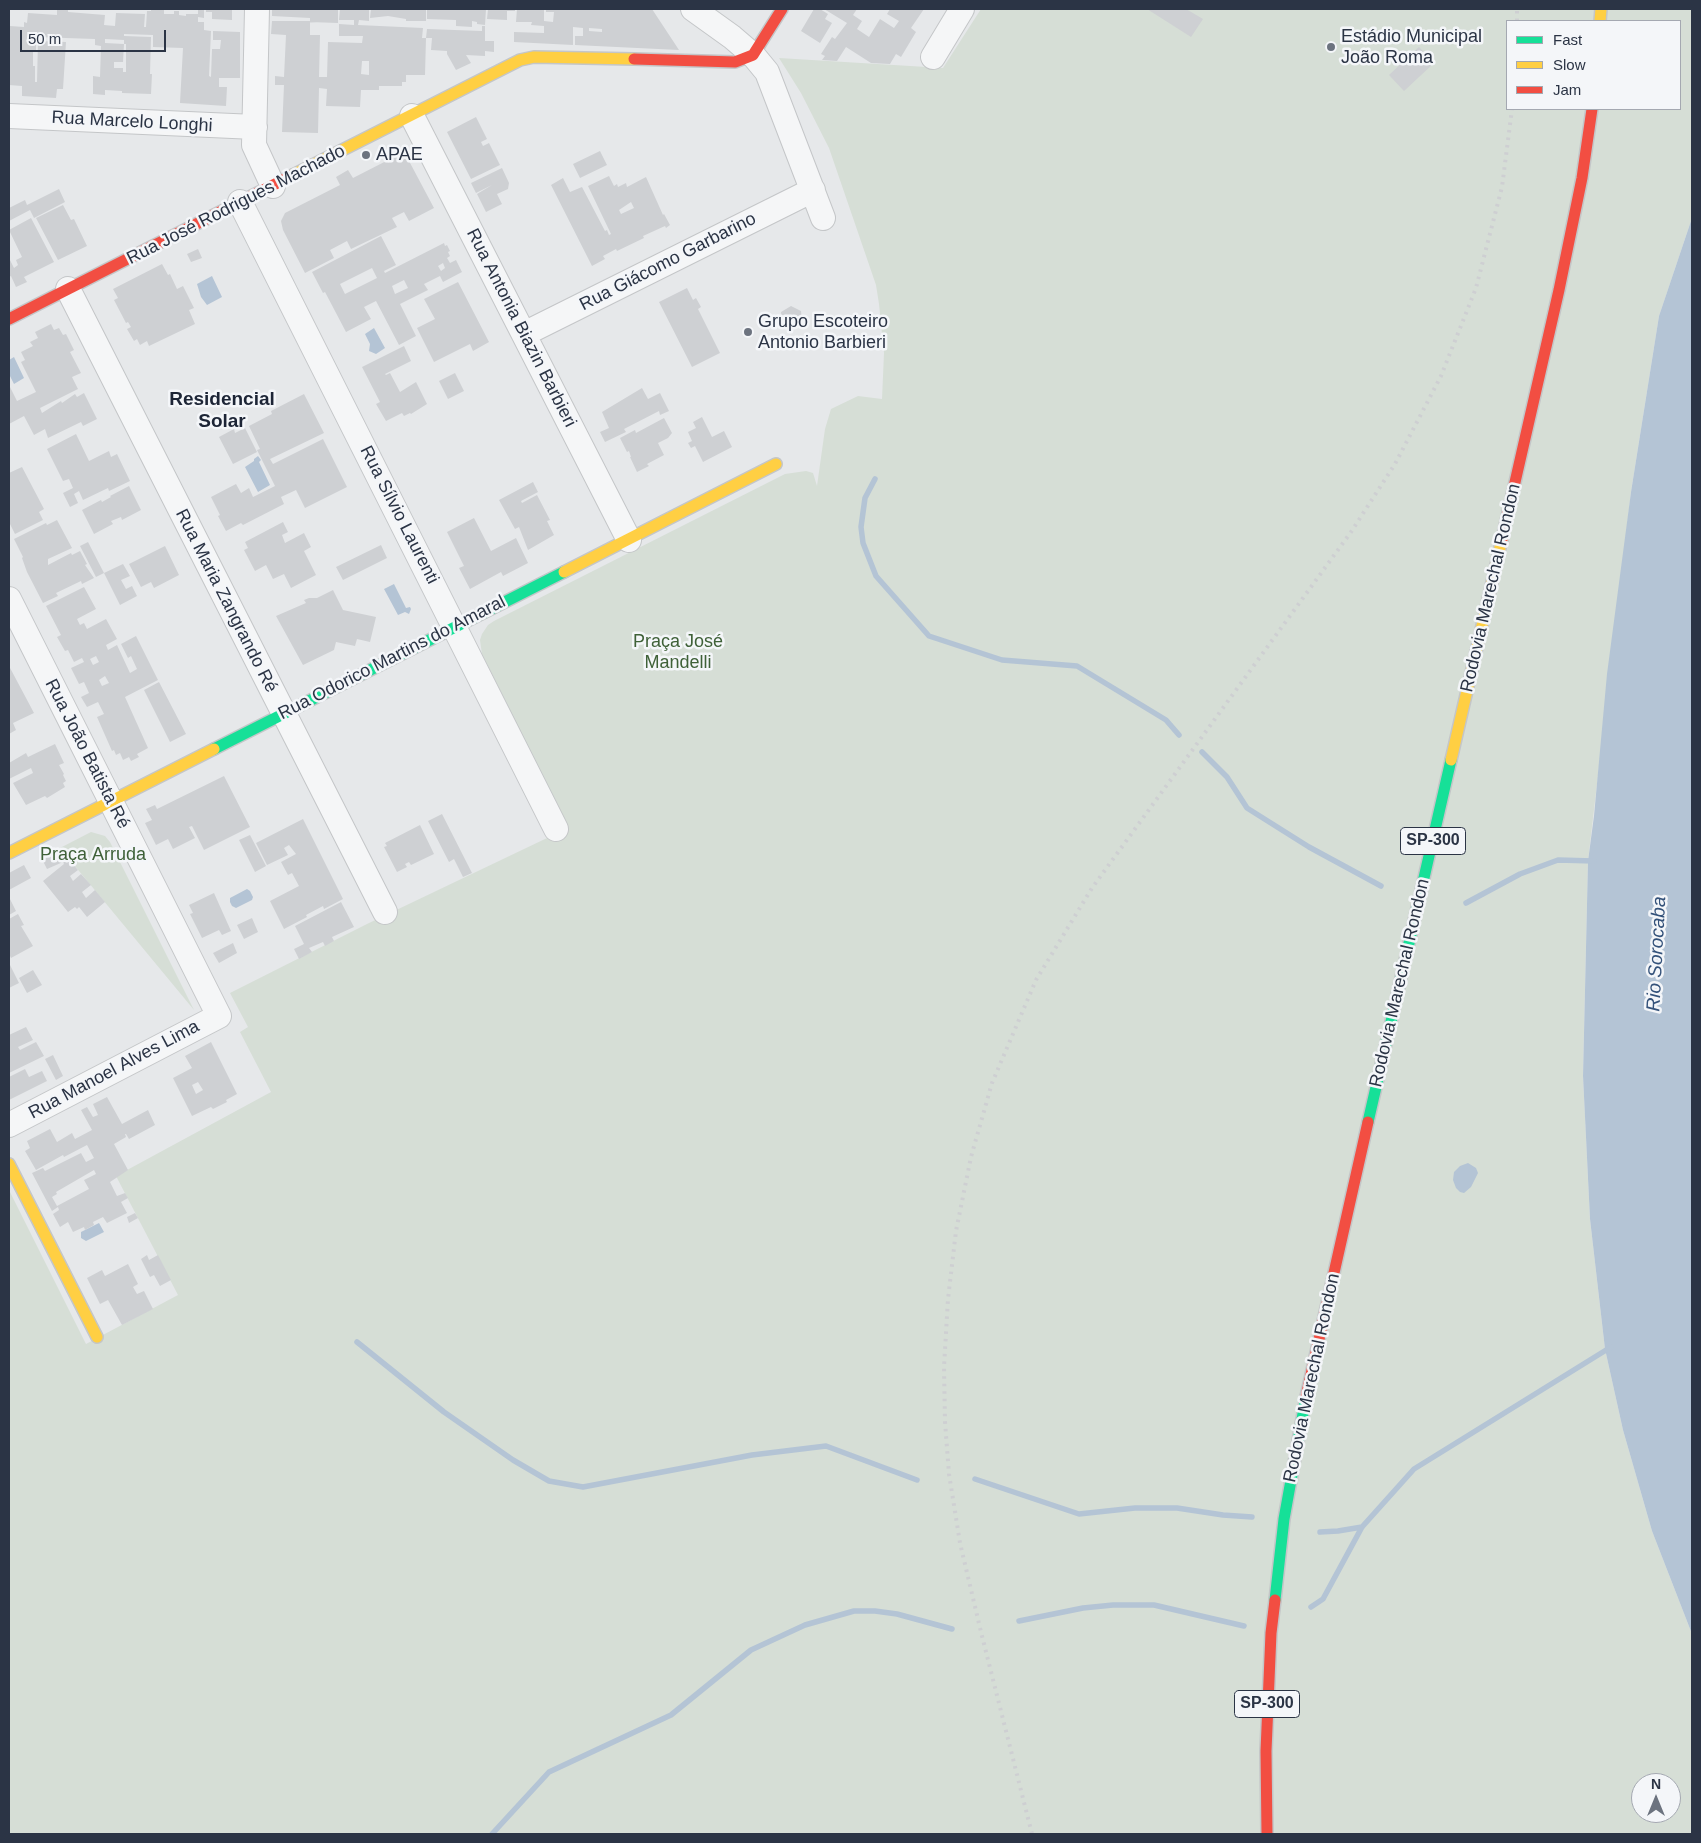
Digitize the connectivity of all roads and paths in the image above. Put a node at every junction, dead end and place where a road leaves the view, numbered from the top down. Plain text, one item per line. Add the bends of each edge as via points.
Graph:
1 (257, 9) edge
2 (693, 9) edge
3 (782, 9) edge
4 (962, 9) edge
5 (753, 55) junction
6 (933, 57) dead end
7 (1592, 110) edge
8 (9, 116) edge
9 (412, 116) junction
10 (254, 127) junction
11 (273, 186) junction
12 (813, 190) junction
13 (240, 202) junction
14 (823, 218) dead end
15 (68, 289) junction
16 (9, 319) edge
17 (524, 334) junction
18 (776, 464) dead end
19 (629, 540) junction
20 (11, 611) edge
21 (455, 627) junction
22 (283, 713) junction
23 (110, 801) junction
24 (556, 829) dead end
25 (9, 853) edge
26 (385, 912) dead end
27 (219, 1016) joint
28 (9, 1125) edge
29 (9, 1164) edge
30 (97, 1338) dead end
31 (1267, 1834) edge

1 - 10 street
2 - 5 street
3 - 5 street
4 - 6 street
5 - 9 street, Rua José Rodrigues Machado via 735,62 534,57 520,60
5 - 12 street via 767,72
7 - 31 street, Rodovia Marechal Rondon / SP-300 via 1561,282 1320,1329 1292,1465 1271,1633 1266,1751
8 - 10 street, Rua Marcelo Longhi
9 - 11 street, Rua José Rodrigues Machado
9 - 17 street, Rua Antonia Biazin Barbieri
10 - 11 street via 254,145
11 - 13 street, Rua José Rodrigues Machado
12 - 14 street
12 - 17 street, Rua Giácomo Garbarino
13 - 15 street, Rua José Rodrigues Machado
13 - 21 street, Rua Sílvio Laurenti
15 - 16 street, Rua José Rodrigues Machado
15 - 22 street, Rua Maria Zangrando Ré
17 - 19 street, Rua Antonia Biazin Barbieri
18 - 19 street, Rua Odorico Martins do Amaral
19 - 21 street, Rua Odorico Martins do Amaral
20 - 23 street, Rua João Batista Ré
21 - 22 street, Rua Odorico Martins do Amaral
21 - 24 street, Rua Sílvio Laurenti
22 - 23 street, Rua Odorico Martins do Amaral
22 - 26 street, Rua Maria Zangrando Ré
23 - 25 street, Rua Odorico Martins do Amaral
23 - 27 street, Rua João Batista Ré
27 - 28 street, Rua Manoel Alves Lima
29 - 30 street

